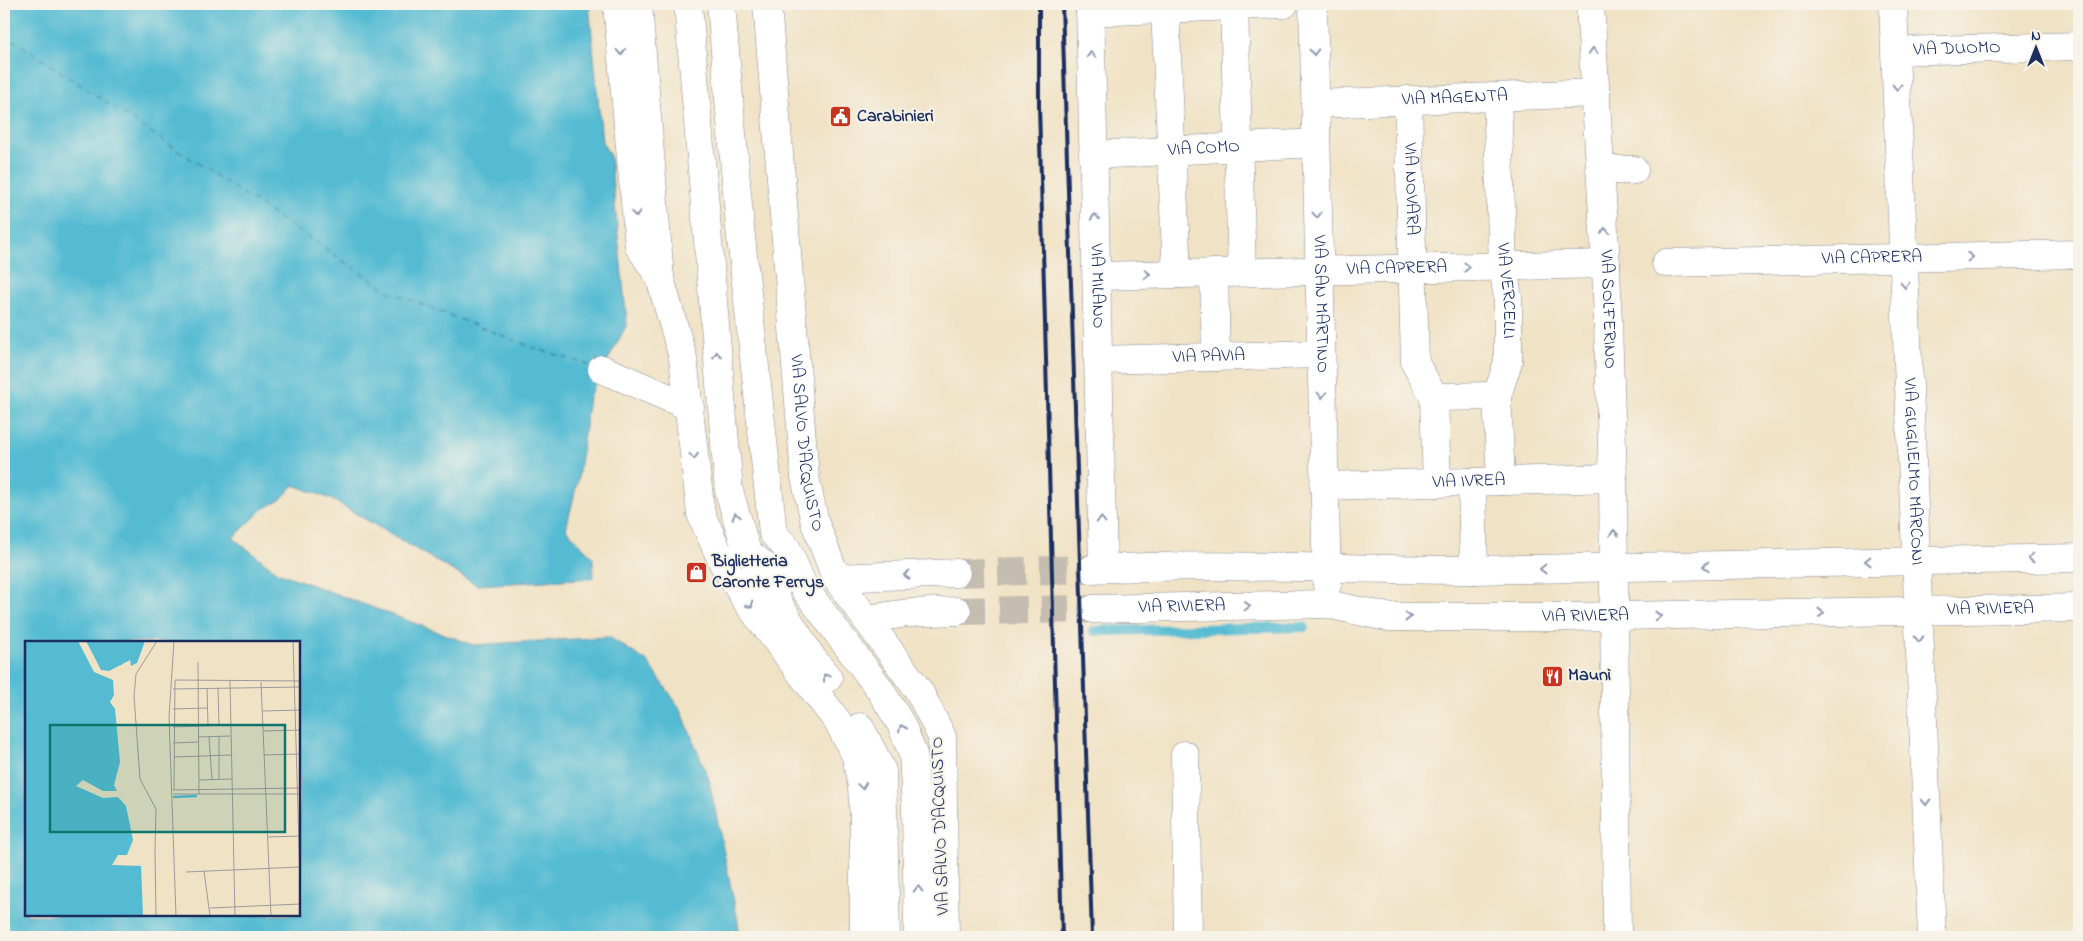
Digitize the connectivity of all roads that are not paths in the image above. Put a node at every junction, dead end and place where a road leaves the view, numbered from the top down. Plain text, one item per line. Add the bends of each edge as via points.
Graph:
1 (617, 4) edge
2 (638, 4) edge
3 (654, 4) edge
4 (670, 4) edge
5 (688, 4) edge
6 (705, 4) edge
7 (722, 4) edge
8 (739, 4) edge
9 (767, 4) edge
10 (1284, 4) edge
11 (1313, 4) edge
12 (1590, 4) edge
13 (1894, 4) edge
14 (1234, 6) junction
15 (1090, 8) edge
16 (1165, 9) junction
17 (2079, 46) edge
18 (1896, 51) junction
19 (1596, 94) junction
20 (1497, 97) junction
21 (1408, 100) junction
22 (1315, 104) junction
23 (1316, 143) junction
24 (1238, 146) junction
25 (1172, 150) junction
26 (1093, 155) junction
27 (1602, 170) junction
28 (1634, 170) dead end
29 (2079, 254) edge
30 (1904, 258) junction
31 (1666, 263) dead end
32 (1606, 264) junction
33 (1503, 266) junction
34 (1413, 268) junction
35 (1318, 270) junction
36 (1242, 272) junction
37 (1214, 273) junction
38 (1177, 274) junction
39 (1098, 276) junction
40 (660, 278) junction
41 (1321, 354) junction
42 (1216, 357) junction
43 (684, 358) junction
44 (1098, 360) junction
45 (602, 369) dead end
46 (1497, 396) junction
47 (1434, 397) junction
48 (690, 407) junction
49 (1613, 478) junction
50 (1501, 481) junction
51 (1472, 482) junction
52 (1437, 483) junction
53 (1324, 486) junction
54 (779, 540) junction
55 (747, 552) junction
56 (2079, 558) edge
57 (1916, 560) junction
58 (1327, 567) junction
59 (1614, 568) junction
60 (1474, 570) junction
61 (956, 573) tunnel mouth
62 (836, 578) junction
63 (783, 582) junction
64 (1327, 604) junction
65 (2079, 608) edge
66 (1093, 609) tunnel mouth
67 (958, 611) tunnel mouth
68 (1918, 611) junction
69 (1616, 617) junction
70 (866, 619) junction
71 (1185, 755) dead end
72 (864, 937) edge
73 (886, 937) edge
74 (900, 937) edge
75 (918, 937) edge
76 (945, 937) edge
77 (1188, 937) edge
78 (1617, 937) edge
79 (1932, 937) edge

1 -> 40 street via 639,246
2 - 40 street
3 - 43 street
4 - 48 street via 696,330
55 -> 5 street via 729,491
6 - 63 street via 747,484
7 - 54 street via 740,228
8 - 54 street
9 - 62 street, VIA SALVO D'ACQUISTO via 805,476 815,523
10 - 14 street
11 -> 22 street, VIA SAN MARTINO
19 -> 12 street, VIA SOLFERINO
13 - 18 street, VIA GUGLIELMO MARCONI
14 - 16 street
14 - 24 street
15 - 16 street
26 -> 15 street, VIA MILANO
16 - 25 street
17 - 18 street, VIA DUOMO
18 -> 30 street, VIA GUGLIELMO MARCONI
19 - 20 street, VIA MAGENTA
19 - 27 street, VIA SOLFERINO
20 - 21 street, VIA MAGENTA
20 - 33 street, VIA VERCELLI
21 - 22 street, VIA MAGENTA
21 - 34 street, VIA NOVARA
22 - 23 street, VIA SAN MARTINO
23 - 24 street, VIA COMO
23 -> 35 street, VIA SAN MARTINO
24 - 25 street, VIA COMO
24 - 36 street
25 - 26 street, VIA COMO
25 - 38 street
39 -> 26 street, VIA MILANO
27 - 28 street
32 -> 27 street, VIA SOLFERINO
30 -> 29 street, VIA CAPRERA
30 - 31 street, VIA CAPRERA
30 -> 57 street, VIA GUGLIELMO MARCONI
32 - 33 street, VIA CAPRERA
32 - 49 street, VIA SOLFERINO
34 -> 33 street, VIA CAPRERA
33 - 46 street, VIA VERCELLI via 1508,298 1508,362
34 - 35 street, VIA CAPRERA
34 - 47 street, VIA NOVARA via 1415,363
35 - 36 street, VIA CAPRERA
35 - 41 street, VIA SAN MARTINO
36 - 37 street, VIA CAPRERA
37 - 38 street, VIA CAPRERA
37 - 42 street
39 -> 38 street, VIA CAPRERA
39 - 44 street, VIA MILANO
40 - 43 street
41 - 42 street, VIA PAVIA
41 -> 53 street, VIA SAN MARTINO
42 - 44 street, VIA PAVIA
43 - 48 street
58 -> 44 street, VIA MILANO via 1097,569
45 - 48 street
46 - 47 street
46 - 50 street, VIA VERCELLI
47 - 52 street, VIA NOVARA
48 -> 72 street via 700,514 723,563 747,602 838,722 856,756 864,820
49 - 50 street, VIA IVREA
59 -> 49 street, VIA SOLFERINO
50 - 51 street, VIA IVREA
51 - 52 street, VIA IVREA
51 - 60 street
52 - 53 street, VIA IVREA
53 - 58 street, VIA SAN MARTINO
54 - 63 street
75 -> 54 street via 913,754 901,724 879,688 804,588
55 - 63 street
73 -> 55 street via 882,771 851,710 812,658
56 -> 57 street
57 -> 59 street
57 - 68 street, VIA GUGLIELMO MARCONI
58 - 60 street
58 - 64 street, VIA SAN MARTINO
59 -> 60 street
59 - 69 street, VIA SOLFERINO
61 -> 62 street
62 - 70 street, VIA SALVO D'ACQUISTO
63 - 74 street via 814,632 872,705 893,750 898,791
66 -> 64 street, VIA RIVIERA
64 -> 69 street, VIA RIVIERA via 1387,617
65 - 68 street, VIA RIVIERA
67 - 70 street
69 -> 68 street, VIA RIVIERA
68 -> 79 street, VIA GUGLIELMO MARCONI
69 - 78 street, VIA SOLFERINO
70 - 76 street, VIA SALVO D'ACQUISTO via 920,691 942,737
71 - 77 street

